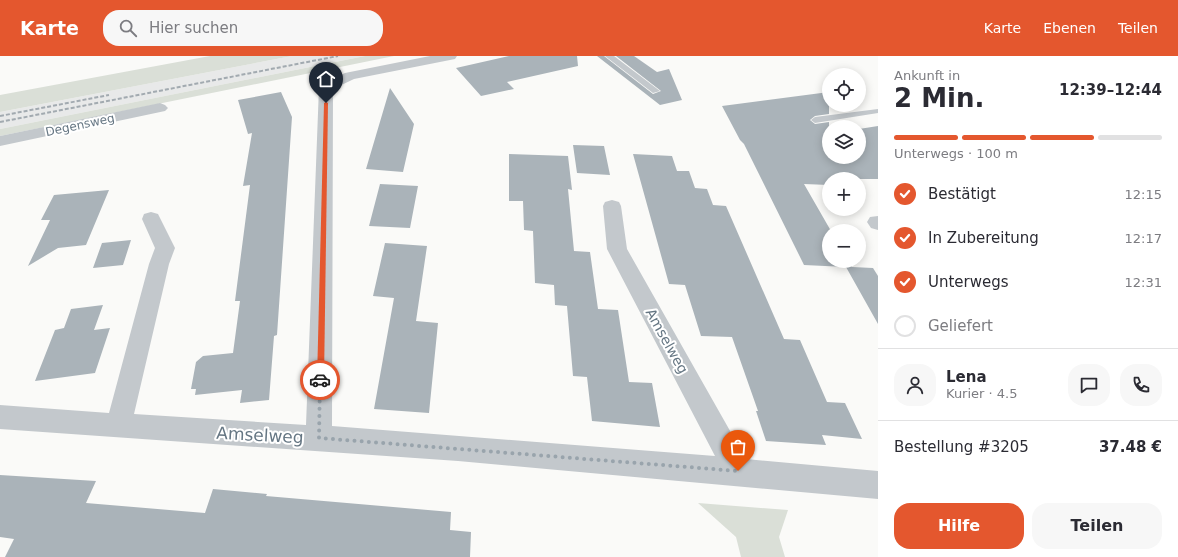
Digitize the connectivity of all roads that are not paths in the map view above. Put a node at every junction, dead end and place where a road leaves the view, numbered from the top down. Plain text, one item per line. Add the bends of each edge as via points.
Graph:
1 (450, 56) edge
2 (609, 56) edge
3 (656, 91) dead end
4 (160, 108) dead end
5 (878, 111) edge
6 (815, 120) dead end
7 (0, 141) edge
8 (612, 206) dead end
9 (150, 219) dead end
10 (0, 417) edge
11 (118, 426) junction
12 (319, 438) junction
13 (738, 471) junction
14 (878, 485) edge

1 - 12 street via 350,76 326,87
2 - 3 lane
4 - 7 street, Degensweg
5 - 6 lane
8 - 13 street, Amselweg via 617,249
9 - 11 street via 165,248
10 - 11 street, Amselweg
11 - 12 street, Amselweg
12 - 13 street, Amselweg
13 - 14 street, Amselweg

